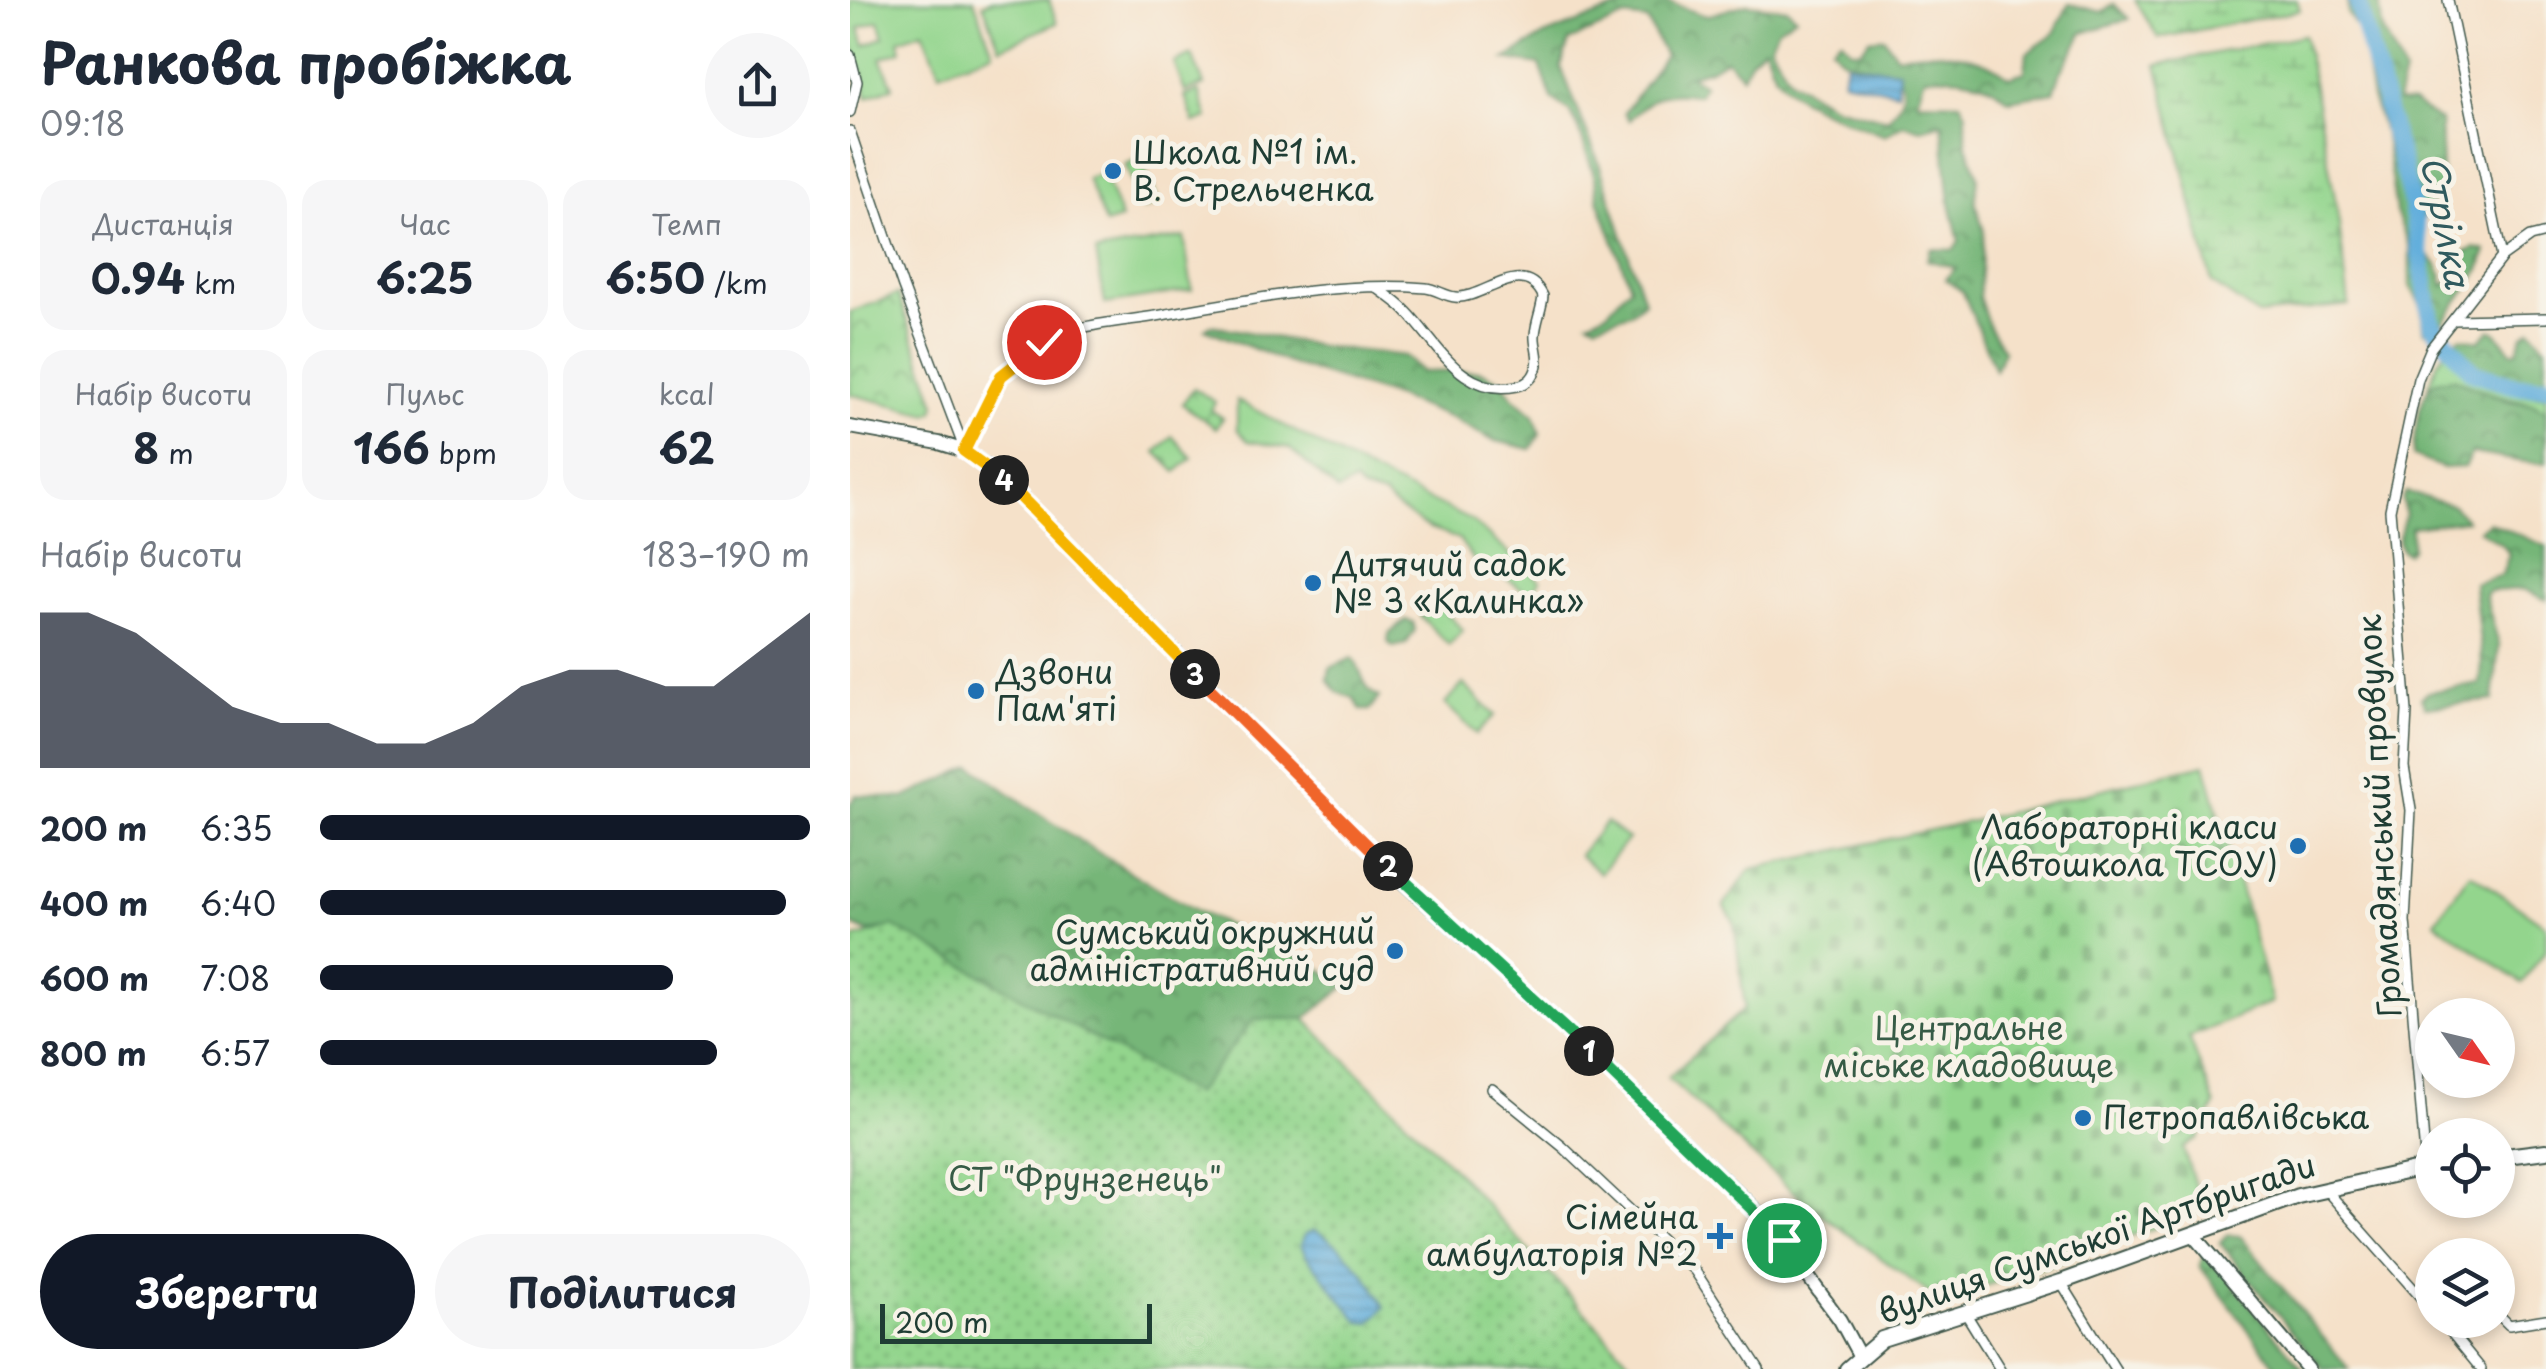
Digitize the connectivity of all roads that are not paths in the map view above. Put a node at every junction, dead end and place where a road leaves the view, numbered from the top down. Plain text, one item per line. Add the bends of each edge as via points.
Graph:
1 (2461, 0) edge
2 (2449, 2) edge
3 (850, 56) edge
4 (850, 112) edge
5 (850, 130) edge
6 (2546, 233) edge
7 (2502, 257) junction
8 (1377, 288) junction
9 (2546, 318) edge
10 (2450, 324) junction
11 (850, 427) edge
12 (964, 451) junction
13 (1492, 1088) dead end
14 (2425, 1118) edge
15 (2546, 1151) edge
16 (2515, 1155) edge
17 (2415, 1169) edge
18 (2324, 1188) junction
19 (2193, 1234) junction
20 (2060, 1282) junction
21 (2415, 1291) edge
22 (1966, 1314) junction
23 (2546, 1319) edge
24 (2515, 1324) edge
25 (2458, 1338) edge
26 (1860, 1356) junction
27 (1759, 1369) edge
28 (1847, 1369) edge
29 (2000, 1369) edge
30 (2115, 1369) edge
31 (2308, 1369) edge
32 (2482, 1369) edge

1 - 2 street
2 - 7 street
3 - 4 street via 857,82
5 - 12 street
6 - 7 street
7 - 10 street
8 - 8 street via 1466,376 1505,388 1524,384 1536,371 1543,296 1531,283 1512,279 1456,298 1431,288
8 - 12 street via 1208,306 1044,342 1001,376
9 - 10 street
10 - 14 street, Громадянський провулок via 2430,348 2418,379 2390,510 2411,810 2405,921
11 - 12 main road
12 - 26 main road via 1024,498 1402,881 1768,1222
13 - 27 street via 1695,1270
15 - 16 main road
17 - 18 main road, вулиця Сумської Артбригади
18 - 19 main road, вулиця Сумської Артбригади
18 - 21 street
19 - 20 main road, вулиця Сумської Артбригади
19 - 31 main road
20 - 22 main road, вулиця Сумської Артбригади
20 - 30 street
22 - 26 main road, вулиця Сумської Артбригади via 1882,1340
22 - 29 street
23 - 24 street
25 - 32 street
26 - 28 main road, вулиця Сумської Артбригади

